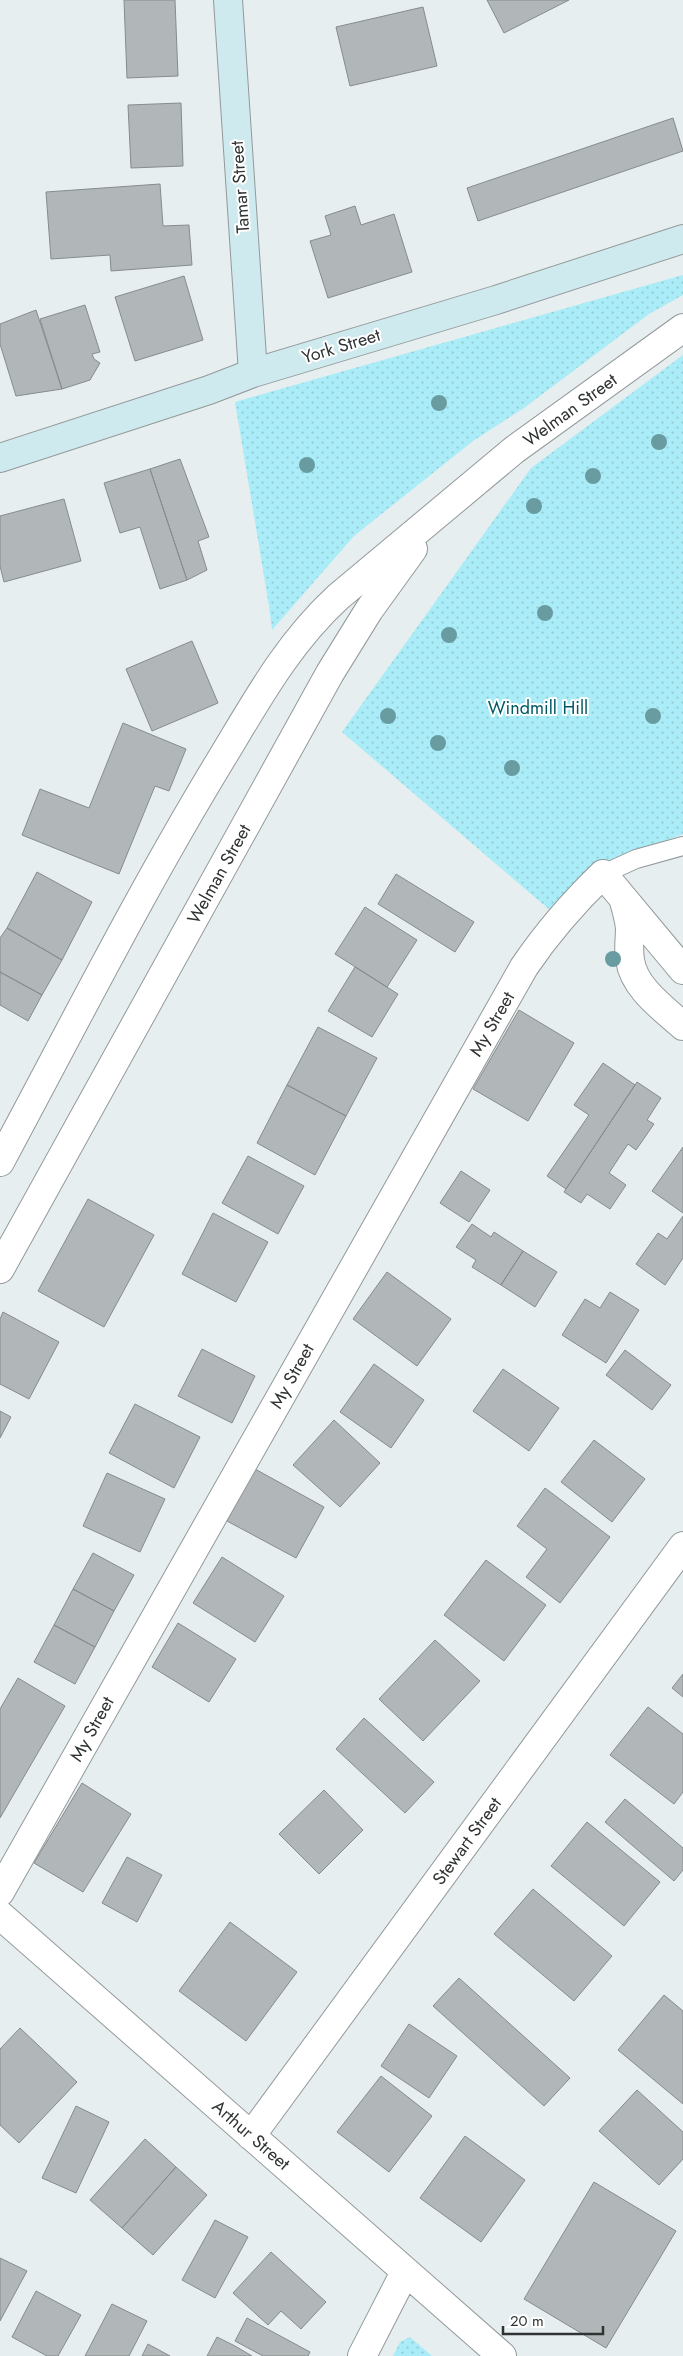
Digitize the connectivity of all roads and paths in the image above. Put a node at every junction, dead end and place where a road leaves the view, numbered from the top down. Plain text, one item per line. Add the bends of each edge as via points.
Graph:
1 (228, 0) edge
2 (683, 239) edge
3 (683, 328) edge
4 (253, 374) junction
5 (0, 458) edge
6 (461, 496) junction
7 (683, 846) edge
8 (603, 874) junction
9 (622, 896) junction
10 (683, 970) edge
11 (680, 1015) edge
12 (0, 1162) edge
13 (0, 1269) edge
14 (683, 1546) edge
15 (0, 1892) edge
16 (0, 1915) edge
17 (251, 2136) junction
18 (405, 2272) junction
19 (362, 2356) edge
20 (502, 2356) edge

1 - 4 street, Tamar Street
2 - 4 street, York Street
3 - 6 street, Welman Street via 529,439
4 - 5 street, York Street
6 - 12 street, Welman Street via 338,597 313,620 290,649 187,814
6 - 13 street, Welman Street via 398,567 330,673
7 - 8 lane via 656,852
8 - 9 street
8 - 15 street, My Street via 561,916 524,967
9 - 10 street
9 - 11 street via 628,914 633,974 649,994
14 - 17 street, Stewart Street
16 - 17 street, Arthur Street
17 - 18 street, Arthur Street
18 - 19 street
18 - 20 street, Arthur Street

